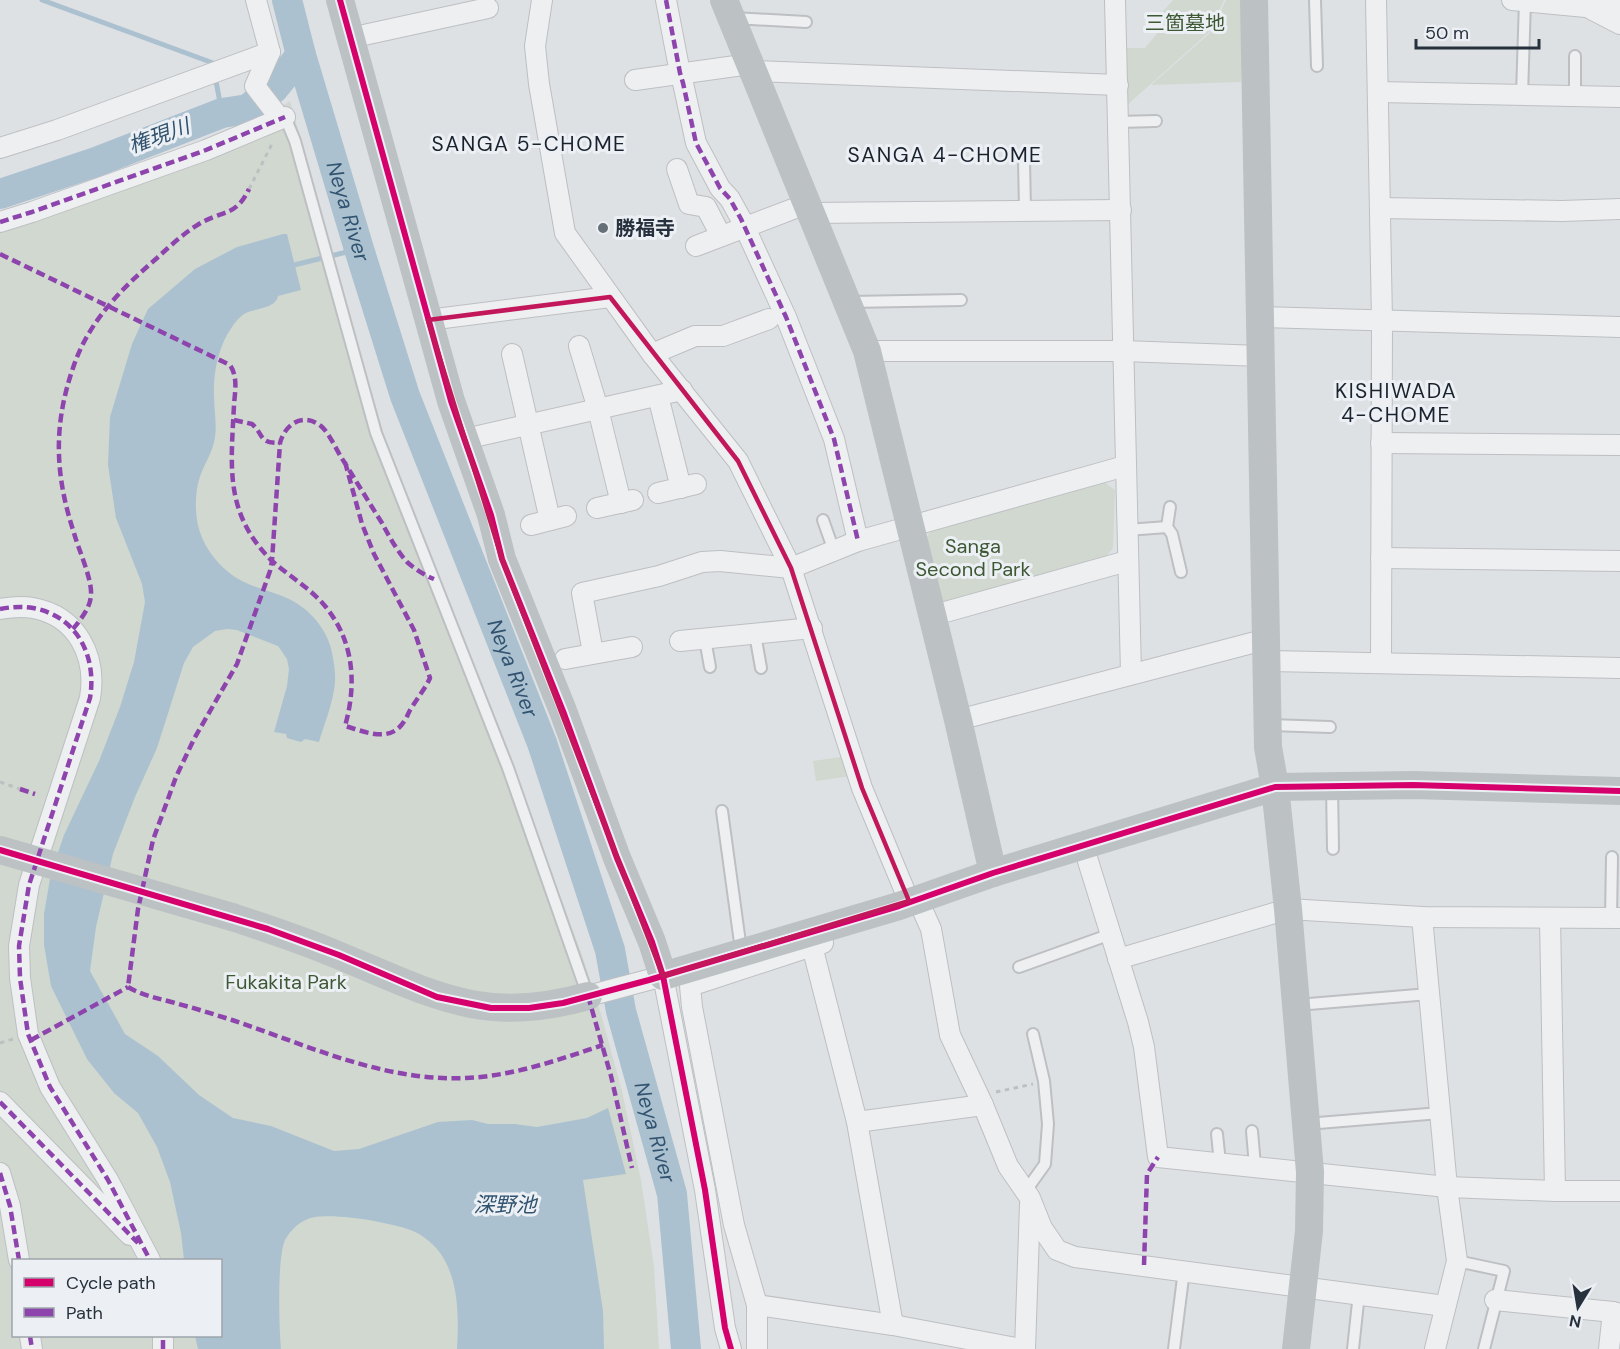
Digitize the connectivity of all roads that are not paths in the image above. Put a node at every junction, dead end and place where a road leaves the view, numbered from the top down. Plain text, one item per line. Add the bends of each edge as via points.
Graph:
1 (256, 0) edge
2 (340, 0) edge
3 (542, 0) edge
4 (666, 0) edge
5 (1115, 0) edge
6 (1254, 0) edge
7 (1315, 0) edge
8 (1376, 0) edge
9 (1518, 1) edge
10 (1585, 3) edge
11 (1620, 7) edge
12 (488, 8) dead end
13 (728, 9) edge
14 (806, 22) dead end
15 (1620, 24) edge
16 (350, 38) junction
17 (270, 52) junction
18 (1575, 56) dead end
19 (1317, 66) dead end
20 (752, 67) junction
21 (680, 73) junction
22 (634, 80) dead end
23 (1118, 85) junction
24 (1378, 92) junction
25 (1522, 95) junction
26 (1575, 96) junction
27 (1620, 97) edge
28 (280, 115) junction
29 (1156, 121) dead end
30 (1119, 122) junction
31 (0, 148) edge
32 (1024, 159) dead end
33 (677, 169) dead end
34 (808, 208) junction
35 (1380, 208) junction
36 (1620, 209) edge
37 (1121, 210) junction
38 (1025, 211) junction
39 (0, 222) edge
40 (745, 227) junction
41 (721, 236) junction
42 (696, 246) dead end
43 (610, 297) junction
44 (961, 300) dead end
45 (847, 302) junction
46 (1261, 317) junction
47 (769, 319) dead end
48 (428, 321) junction
49 (1382, 321) junction
50 (1620, 327) edge
51 (579, 346) dead end
52 (867, 351) junction
53 (1123, 351) junction
54 (512, 354) dead end
55 (651, 354) junction
56 (1262, 356) junction
57 (682, 390) junction
58 (658, 396) junction
59 (598, 409) junction
60 (527, 425) junction
61 (465, 439) junction
62 (1381, 443) junction
63 (1620, 445) edge
64 (1125, 466) junction
65 (658, 493) dead end
66 (1170, 507) dead end
67 (597, 508) dead end
68 (549, 520) dead end
69 (823, 520) dead end
70 (909, 526) junction
71 (1167, 527) junction
72 (1127, 530) junction
73 (858, 541) junction
74 (834, 551) junction
75 (1381, 558) junction
76 (1127, 561) junction
77 (1620, 561) edge
78 (792, 568) junction
79 (1181, 572) dead end
80 (0, 609) edge
81 (931, 616) junction
82 (812, 628) junction
83 (755, 634) junction
84 (705, 639) junction
85 (680, 641) dead end
86 (632, 647) dead end
87 (1267, 650) junction
88 (593, 653) junction
89 (565, 659) dead end
90 (1381, 662) junction
91 (710, 667) dead end
92 (762, 668) dead end
93 (1620, 668) edge
94 (1131, 674) junction
95 (958, 720) junction
96 (1268, 725) junction
97 (1330, 727) dead end
98 (1332, 786) junction
99 (1275, 787) junction
100 (1620, 790) edge
101 (722, 811) dead end
102 (1083, 845) junction
103 (1333, 849) dead end
104 (0, 850) edge
105 (1612, 857) dead end
106 (993, 873) junction
107 (908, 902) junction
108 (1288, 909) junction
109 (1422, 917) junction
110 (1550, 918) junction
111 (1616, 918) edge
112 (1110, 934) junction
113 (812, 946) junction
114 (741, 952) junction
115 (1118, 959) junction
116 (1019, 967) dead end
117 (656, 978) junction
118 (1429, 994) junction
119 (588, 996) junction
120 (1297, 1005) junction
121 (1033, 1034) dead end
122 (980, 1101) junction
123 (0, 1102) edge
124 (1440, 1113) junction
125 (857, 1122) junction
126 (1306, 1124) junction
127 (1252, 1131) dead end
128 (1217, 1134) dead end
129 (1220, 1163) junction
130 (1254, 1166) junction
131 (1310, 1172) junction
132 (0, 1173) edge
133 (1447, 1187) junction
134 (1555, 1191) junction
135 (1620, 1191) edge
136 (1028, 1195) junction
137 (148, 1256) edge
138 (19, 1259) edge
139 (1457, 1261) junction
140 (1184, 1270) junction
141 (1303, 1286) junction
142 (1359, 1293) junction
143 (1495, 1300) junction
144 (757, 1305) junction
145 (1444, 1306) junction
146 (1616, 1313) edge
147 (893, 1325) junction
148 (725, 1328) junction
149 (723, 1349) edge
150 (731, 1349) edge
151 (757, 1349) edge
152 (1023, 1349) edge
153 (1174, 1349) edge
154 (1296, 1349) edge
155 (1353, 1349) edge
156 (1435, 1349) edge
157 (1484, 1349) edge
158 (1609, 1349) edge

1 - 17 street
2 - 16 street
3 - 43 street via 536,46 539,84 565,233
4 - 21 street
5 - 23 street
6 - 46 street
7 - 19 lane
8 - 24 street
9 - 10 street
9 - 25 lane
10 - 11 street
10 - 15 street
12 - 16 street
13 - 14 lane
13 - 20 street
16 - 48 street
17 - 28 street via 255,86
17 - 31 street
18 - 26 lane
20 - 21 street
20 - 23 street
20 - 34 street
21 - 22 street
21 - 40 street via 696,143
23 - 30 street
24 - 25 street
24 - 35 street
25 - 26 street
26 - 27 street
28 - 39 street via 207,150
28 - 119 lane via 295,141 376,433 508,768
29 - 30 lane
30 - 37 street
32 - 38 lane
33 - 41 street via 689,204 706,207
34 - 38 street
34 - 40 street
34 - 45 street
35 - 36 street
35 - 49 street
37 - 38 street
37 - 53 street
40 - 41 street
40 - 73 street via 834,439
41 - 42 street
43 - 48 street
43 - 55 street
44 - 45 lane
45 - 52 street
46 - 49 street
46 - 56 street
47 - 55 street via 723,336 695,336
48 - 61 street
49 - 50 street
49 - 62 street
51 - 59 street
52 - 53 street
52 - 70 street
53 - 56 street
53 - 64 street
54 - 60 street
55 - 57 street
56 - 87 street
57 - 58 street
57 - 78 street via 738,461
58 - 59 street
58 - 65 street via 689,486
59 - 60 street
59 - 67 street via 627,501
60 - 61 street
60 - 68 street
61 - 117 street via 502,559 652,942
62 - 63 street
62 - 75 street
64 - 70 street
64 - 72 street
66 - 71 lane
69 - 74 lane
70 - 73 street
70 - 81 street
71 - 72 lane
71 - 79 lane
72 - 76 street
73 - 74 street
74 - 78 street
75 - 77 street
75 - 90 street
76 - 81 street
76 - 94 street
78 - 82 street
78 - 88 street via 702,562 582,593
80 - 137 street via 33,608 62,620 82,641 91,663 90,698 29,885 19,946 20,978 28,1034 50,1087 108,1180
81 - 95 street
82 - 83 street
82 - 107 street via 862,788
83 - 84 street
83 - 92 lane
84 - 85 street
84 - 91 lane
86 - 88 street
87 - 90 street
87 - 94 street
87 - 96 street
88 - 89 street
90 - 93 street
94 - 95 street
95 - 106 street
96 - 97 lane
96 - 99 street
98 - 99 street
98 - 100 street
98 - 103 lane
99 - 102 street
99 - 108 street
101 - 114 lane
102 - 106 street
102 - 112 street
104 - 119 street, bridge via 232,917 454,1001 491,1008 529,1008
105 - 111 lane
106 - 107 street
107 - 113 street via 886,922
107 - 114 street
107 - 122 street via 931,929 950,1035
108 - 109 street
108 - 115 street
108 - 120 street
109 - 110 street
109 - 118 street
110 - 111 street
110 - 134 street
112 - 115 street
112 - 116 lane
113 - 125 street
113 - 144 street via 690,986 734,1224
114 - 117 street
115 - 129 street via 1144,1047 1158,1157
117 - 119 street
117 - 148 street via 705,1190
118 - 120 lane
118 - 124 street
120 - 126 street
121 - 136 lane via 1044,1081 1048,1124 1045,1164
122 - 125 street
122 - 136 street via 1008,1166
123 - 137 street
124 - 126 lane
124 - 133 street
125 - 147 street
126 - 131 street
127 - 130 lane
128 - 129 lane
129 - 130 street
130 - 131 street
131 - 133 street
131 - 141 street
132 - 138 street
133 - 134 street
133 - 139 street
134 - 135 street
136 - 140 street via 1042,1228 1058,1250 1075,1257
136 - 152 street
139 - 143 lane via 1504,1271
139 - 145 street
140 - 141 street
140 - 153 lane
141 - 142 street
141 - 154 street
142 - 145 street
142 - 155 lane
143 - 146 street
143 - 157 lane
144 - 147 street
144 - 151 street
145 - 156 street
146 - 158 street
147 - 152 street
148 - 149 street
148 - 150 street

